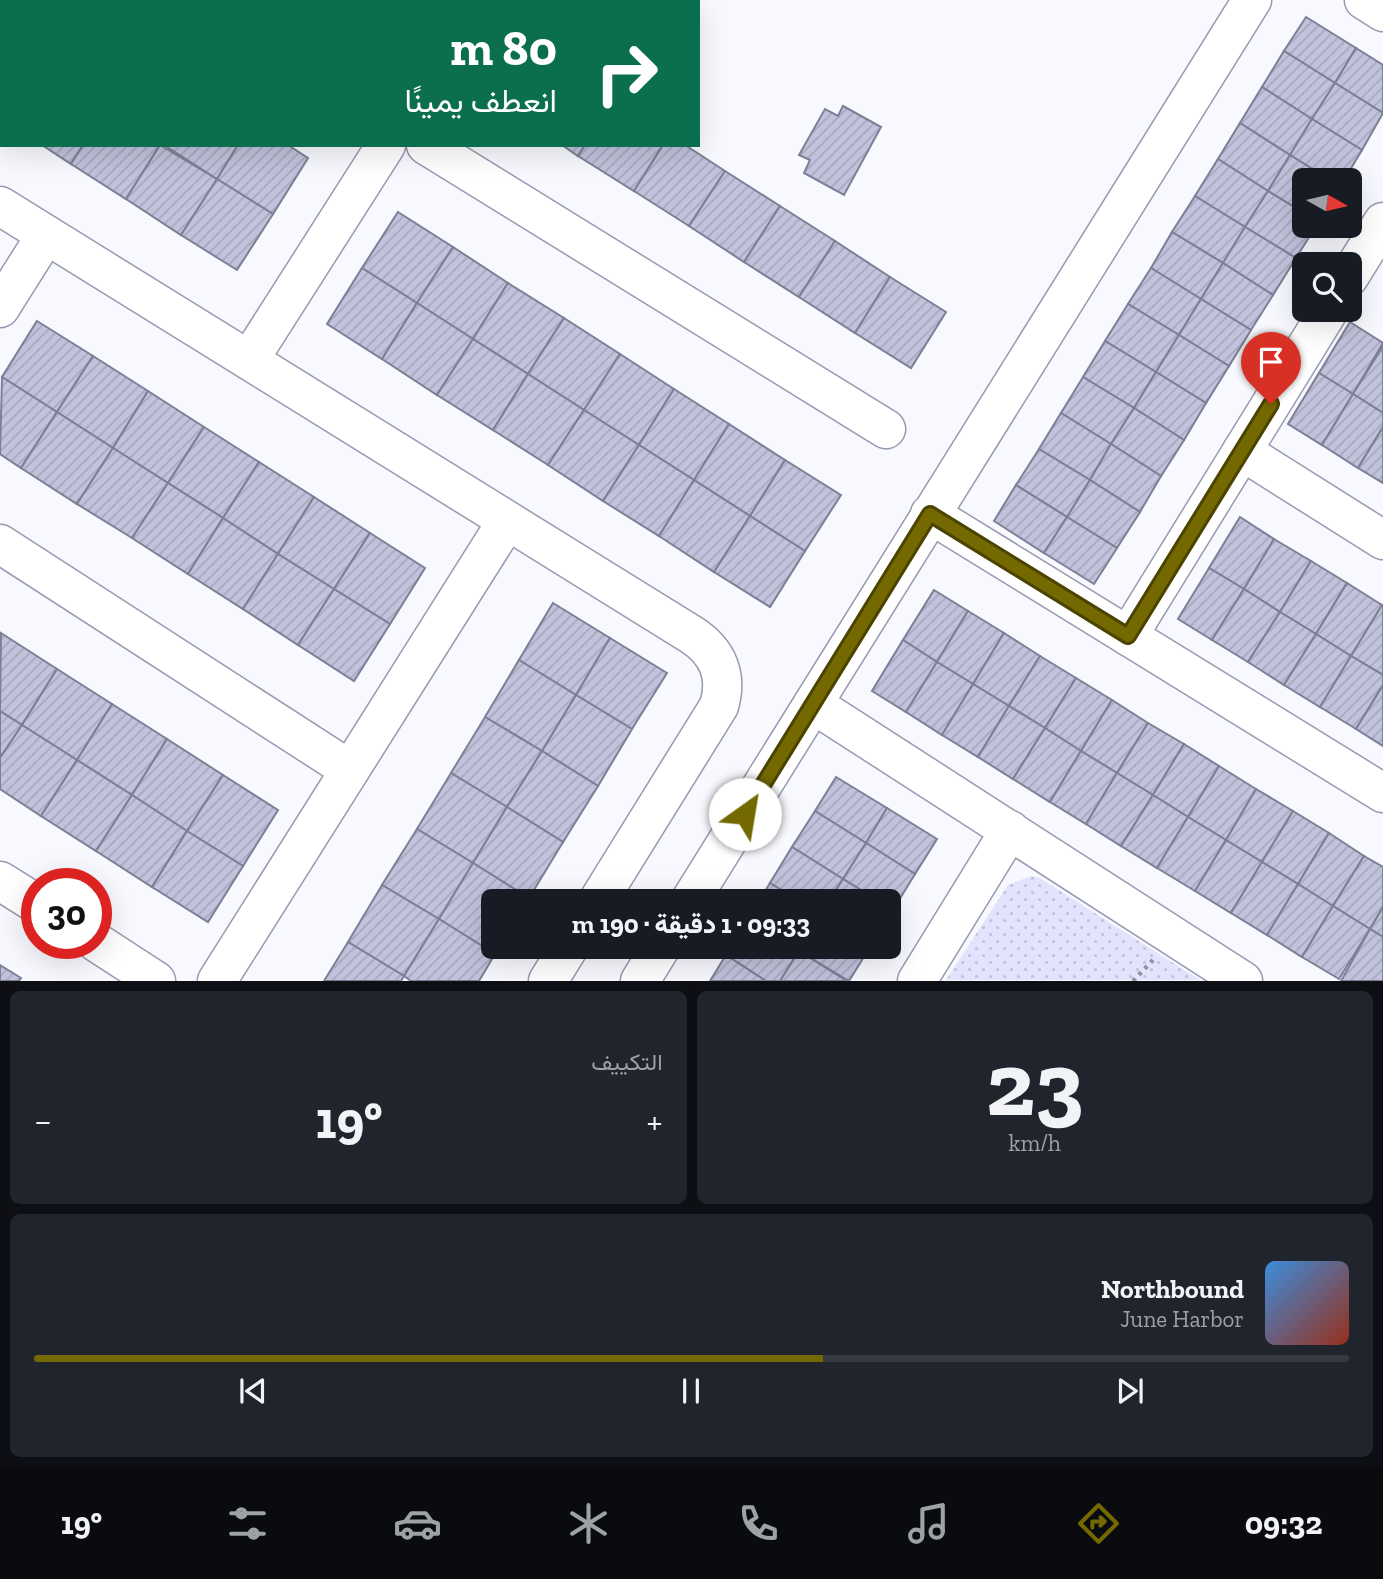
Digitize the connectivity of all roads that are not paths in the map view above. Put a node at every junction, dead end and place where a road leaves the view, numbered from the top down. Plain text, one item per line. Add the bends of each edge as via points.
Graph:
1 (1252, 0) edge
2 (1364, 0) edge
3 (1383, 12) edge
4 (385, 147) edge
5 (429, 147) edge
6 (1, 208) edge
7 (1383, 222) edge
8 (46, 235) junction
9 (1363, 274) edge
10 (0, 308) edge
11 (1322, 322) edge
12 (249, 360) junction
13 (886, 429) dead end
14 (1242, 451) junction
15 (930, 514) junction
16 (507, 521) junction
17 (1383, 540) edge
18 (0, 544) edge
19 (1128, 636) junction
20 (813, 704) junction
21 (350, 770) junction
22 (1383, 793) edge
23 (1010, 830) junction
24 (0, 881) edge
25 (606, 889) edge
26 (697, 889) edge
27 (21, 894) edge
28 (112, 952) edge
29 (562, 959) edge
30 (654, 959) edge
31 (156, 981) edge
32 (217, 981) edge
33 (548, 981) edge
34 (640, 981) edge
35 (917, 981) edge
36 (1243, 981) edge

1 - 15 street
2 - 3 street
4 - 12 street
5 - 13 street
6 - 8 street
7 - 9 street
8 - 10 street
8 - 12 street
11 - 14 street
12 - 16 street
14 - 17 street
14 - 19 street
15 - 19 street
15 - 20 street
16 - 21 street
16 - 25 street via 704,643 721,672 723,693 712,719
18 - 21 street
19 - 22 street
20 - 23 street
20 - 26 street
21 - 32 street
23 - 35 street
23 - 36 street
24 - 27 street
28 - 31 street
29 - 33 street
30 - 34 street

